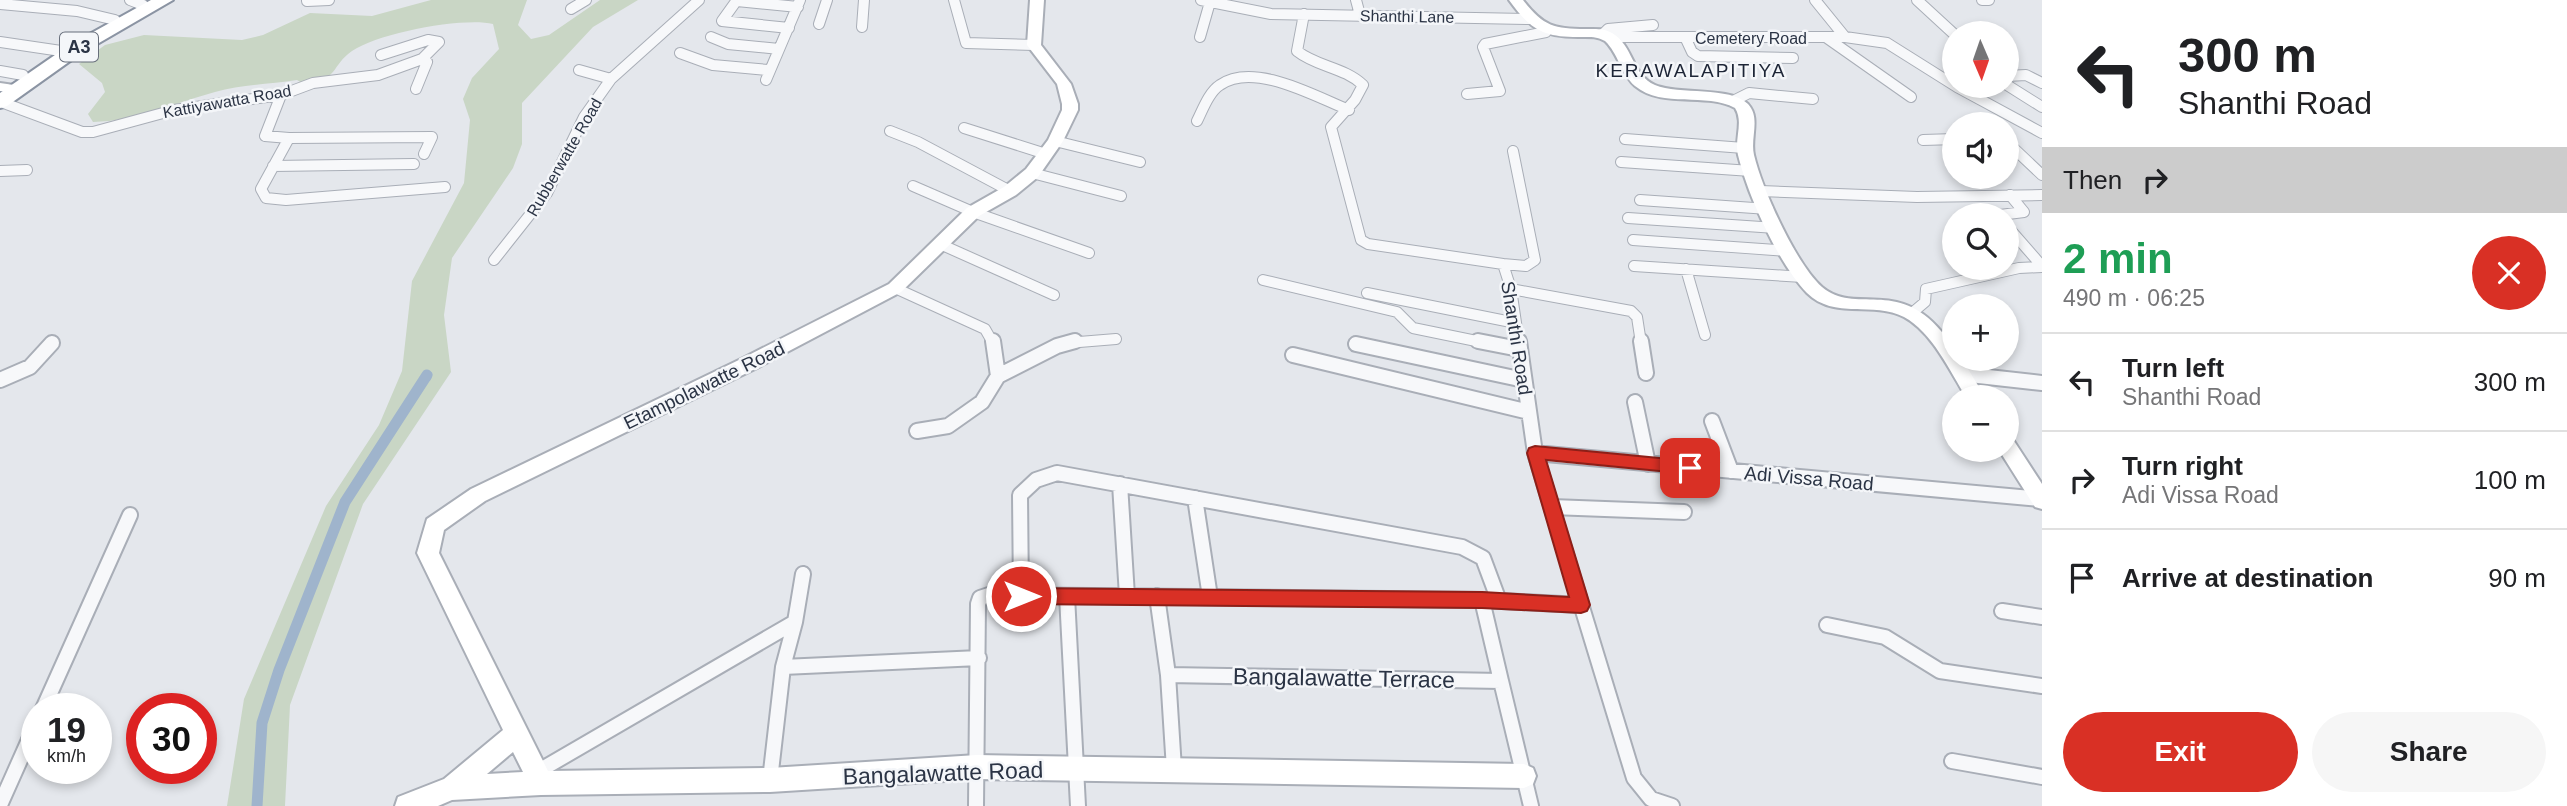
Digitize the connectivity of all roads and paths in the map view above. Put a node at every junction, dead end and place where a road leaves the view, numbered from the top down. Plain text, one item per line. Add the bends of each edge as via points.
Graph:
1 (164, 0) edge
2 (329, 0) edge
3 (586, 0) edge
4 (699, 0) edge
5 (737, 0) edge
6 (827, 0) edge
7 (864, 0) edge
8 (954, 0) edge
9 (1037, 0) edge
10 (1356, 0) edge
11 (1516, 0) edge
12 (1815, 0) edge
13 (1917, 0) edge
14 (1982, 0) edge
15 (1989, 0) edge
16 (307, 1) edge
17 (1205, 1) edge
18 (141, 2) edge
19 (799, 3) edge
20 (0, 4) edge
21 (571, 9) dead end
22 (1304, 14) junction
23 (1360, 16) junction
24 (1530, 19) junction
25 (115, 20) junction
26 (1942, 23) edge
27 (819, 24) dead end
28 (1653, 25) dead end
29 (862, 27) dead end
30 (789, 28) junction
31 (1546, 32) junction
32 (1606, 36) junction
33 (711, 37) dead end
34 (1200, 37) dead end
35 (1685, 37) junction
36 (1845, 37) junction
37 (1826, 38) junction
38 (0, 42) edge
39 (1034, 45) junction
40 (779, 48) junction
41 (61, 51) junction
42 (680, 53) dead end
43 (381, 55) dead end
44 (1793, 58) dead end
45 (422, 59) junction
46 (579, 70) dead end
47 (2020, 75) edge
48 (1942, 76) edge
49 (611, 79) junction
50 (2042, 83) edge
51 (6, 88) edge
52 (416, 89) dead end
53 (2020, 93) edge
54 (1467, 94) dead end
55 (281, 95) junction
56 (1912, 97) dead end
57 (1980, 98) edge
58 (1813, 99) dead end
59 (1733, 101) junction
60 (2042, 107) edge
61 (1349, 110) junction
62 (1197, 121) dead end
63 (964, 128) dead end
64 (890, 131) dead end
65 (2042, 133) edge
66 (289, 138) junction
67 (1625, 139) dead end
68 (1923, 139) dead end
69 (1942, 139) edge
70 (1050, 148) junction
71 (1744, 148) junction
72 (1513, 151) dead end
73 (2019, 153) edge
74 (424, 154) dead end
75 (1140, 162) dead end
76 (1621, 162) dead end
77 (414, 164) dead end
78 (274, 166) junction
79 (27, 170) dead end
80 (0, 171) edge
81 (1751, 171) junction
82 (1032, 173) junction
83 (2042, 175) edge
84 (913, 186) dead end
85 (444, 187) dead end
86 (1010, 191) junction
87 (1761, 191) junction
88 (2010, 195) junction
89 (2042, 195) edge
90 (1121, 196) dead end
91 (1640, 200) dead end
92 (2017, 203) edge
93 (1768, 209) junction
94 (973, 212) junction
95 (1628, 218) dead end
96 (1776, 228) junction
97 (1633, 240) dead end
98 (2019, 240) edge
99 (940, 244) junction
100 (1789, 251) junction
101 (1089, 253) dead end
102 (494, 260) dead end
103 (1503, 264) junction
104 (1634, 266) dead end
105 (2042, 267) edge
106 (1686, 269) junction
107 (1803, 276) junction
108 (1263, 280) dead end
109 (895, 288) junction
110 (1511, 289) junction
111 (1367, 293) dead end
112 (1054, 295) dead end
113 (1912, 313) junction
114 (1516, 323) junction
115 (1705, 335) dead end
116 (1116, 339) dead end
117 (52, 343) dead end
118 (1356, 344) dead end
119 (1520, 349) junction
120 (1293, 355) dead end
121 (1646, 373) dead end
122 (1961, 374) junction
123 (998, 376) junction
124 (0, 380) edge
125 (1524, 380) junction
126 (2042, 383) edge
127 (1968, 385) edge
128 (1635, 402) dead end
129 (1528, 412) junction
130 (1712, 421) dead end
131 (917, 431) dead end
132 (1535, 453) junction
133 (2017, 462) edge
134 (1648, 464) junction
135 (1731, 471) junction
136 (1120, 484) junction
137 (1195, 498) junction
138 (2041, 500) edge
139 (1552, 507) junction
140 (1684, 512) dead end
141 (130, 515) dead end
142 (803, 575) dead end
143 (1021, 596) junction
144 (1067, 596) junction
145 (1127, 596) junction
146 (1157, 596) junction
147 (1210, 597) junction
148 (1482, 600) junction
149 (1499, 601) junction
150 (1581, 605) junction
151 (2002, 611) dead end
152 (2042, 617) edge
153 (795, 622) junction
154 (1827, 625) dead end
155 (979, 658) junction
156 (783, 667) junction
157 (1168, 675) junction
158 (1502, 681) junction
159 (2042, 686) edge
160 (50, 693) edge
161 (517, 733) junction
162 (21, 758) edge
163 (1952, 761) dead end
164 (977, 766) junction
165 (1174, 769) junction
166 (1078, 770) junction
167 (1524, 776) junction
168 (2042, 776) edge
169 (539, 777) junction
170 (770, 780) junction
171 (452, 788) junction
172 (0, 806) edge
173 (407, 806) edge
174 (976, 806) edge
175 (1078, 806) edge
176 (1531, 806) edge
177 (1672, 806) edge

1 - 51 highway, A3
2 - 16 street
3 - 21 street
4 - 49 street, Rubberwatte Road
5 - 19 street
5 - 30 street via 722,20
6 - 27 street
7 - 29 street
8 - 39 street via 966,43
9 - 39 street
10 - 23 street
11 - 24 street
12 - 36 street, Cemetery Road
13 - 26 street
14 - 15 street
17 - 22 street, Shanthi Lane via 1271,14
17 - 34 street
18 - 25 highway, A3
19 - 30 street
20 - 25 street via 78,11
22 - 23 street, Shanthi Lane
22 - 61 street, Shanthi Road via 1297,51 1354,76 1363,85
23 - 24 street, Shanthi Lane
24 - 31 street
25 - 41 highway, A3
28 - 32 street via 1608,29
30 - 40 street
31 - 32 street
31 - 54 street via 1485,44 1500,91
32 - 35 street, Cemetery Road
32 - 59 street via 1616,43 1643,85
33 - 40 street via 728,44
35 - 37 street, Cemetery Road
35 - 44 street via 1698,56
36 - 37 street, Cemetery Road
36 - 48 street via 1887,43
37 - 56 street
38 - 41 street
39 - 70 street, Etampolawatte Road via 1064,84 1070,104
40 - 42 street via 767,75 713,65
41 - 51 highway, A3
43 - 45 street via 428,40 439,42
45 - 52 street via 428,66
45 - 55 street, Kattiyawatta Road via 379,75 313,83
46 - 49 street
47 - 50 street
49 - 102 street, Rubberwatte Road via 584,117 547,193
51 - 55 street, Kattiyawatta Road via 82,132 174,110
53 - 60 street
55 - 66 street via 265,136
57 - 65 street
58 - 59 street via 1749,93
59 - 71 street via 1748,114
61 - 62 street via 1276,80 1228,81 1217,87
61 - 103 street, Shanthi Road via 1334,119 1331,127 1361,240
63 - 70 street
64 - 86 street
66 - 74 street via 432,137
66 - 78 street
67 - 71 street
68 - 69 street
70 - 75 street
70 - 82 street, Etampolawatte Road
71 - 81 street
72 - 103 street via 1535,260 1526,266
73 - 83 street
76 - 81 street
77 - 78 street
78 - 85 street via 261,189 266,198
79 - 80 street
81 - 87 street
82 - 86 street, Etampolawatte Road
82 - 90 street
84 - 94 street
86 - 94 street, Etampolawatte Road
87 - 88 street
87 - 93 street
88 - 89 street
88 - 92 street
91 - 93 street
93 - 96 street
94 - 99 street, Etampolawatte Road
94 - 101 street
95 - 96 street
96 - 100 street
97 - 100 street
98 - 105 street
99 - 109 street, Etampolawatte Road
99 - 112 street
100 - 107 street
103 - 110 street, Shanthi Road
104 - 106 street
105 - 113 street via 1926,289 1925,302
106 - 107 street
106 - 115 street
107 - 113 street via 1818,295 1833,302
108 - 119 street via 1397,312 1413,328
109 - 123 street via 985,329 992,337
109 - 161 street, Etampolawatte Road via 478,495 434,525 428,554
110 - 114 street, Shanthi Road
110 - 121 street via 1631,311 1637,317
111 - 114 street
113 - 122 street
114 - 119 street, Shanthi Road
116 - 123 street via 1064,343
117 - 124 street via 30,368
118 - 125 street
119 - 125 street, Shanthi Road
120 - 129 street
122 - 126 street
122 - 127 street
123 - 131 street via 982,402 948,426
125 - 129 street, Shanthi Road
128 - 134 street
129 - 132 street, Shanthi Road
130 - 135 street
132 - 134 street, Adi Vissa Road
132 - 139 street, Shanthi Road
133 - 138 street
134 - 135 street, Adi Vissa Road
135 - 138 street, Adi Vissa Road
136 - 137 street
136 - 143 street via 1058,473 1041,476 1023,488
136 - 145 street
137 - 147 street
137 - 149 street via 1462,547 1483,558
139 - 140 street
139 - 150 street, Shanthi Road
141 - 160 street
142 - 153 street
143 - 144 street
143 - 155 street via 981,598
144 - 145 street
144 - 166 street
145 - 146 street
146 - 147 street
146 - 157 street
147 - 148 street
148 - 149 street
148 - 158 street
149 - 150 street
150 - 177 street, Shanthi Road via 1634,778 1651,799
151 - 152 street
153 - 156 street
153 - 169 street
154 - 159 street via 1885,637 1940,671
155 - 156 street
155 - 164 street
156 - 170 street
157 - 158 street, Bangalawatte Terrace
157 - 165 street
158 - 167 street
161 - 169 street, Etampolawatte Road
161 - 171 street
162 - 172 street
163 - 168 street
164 - 166 street, Bangalawatte Road
164 - 170 street, Bangalawatte Road
164 - 174 street
165 - 166 street, Bangalawatte Road
165 - 167 street, Bangalawatte Road
166 - 175 street
167 - 176 street
169 - 170 street, Bangalawatte Road
169 - 171 street, Bangalawatte Road
171 - 173 street, Bangalawatte Road

